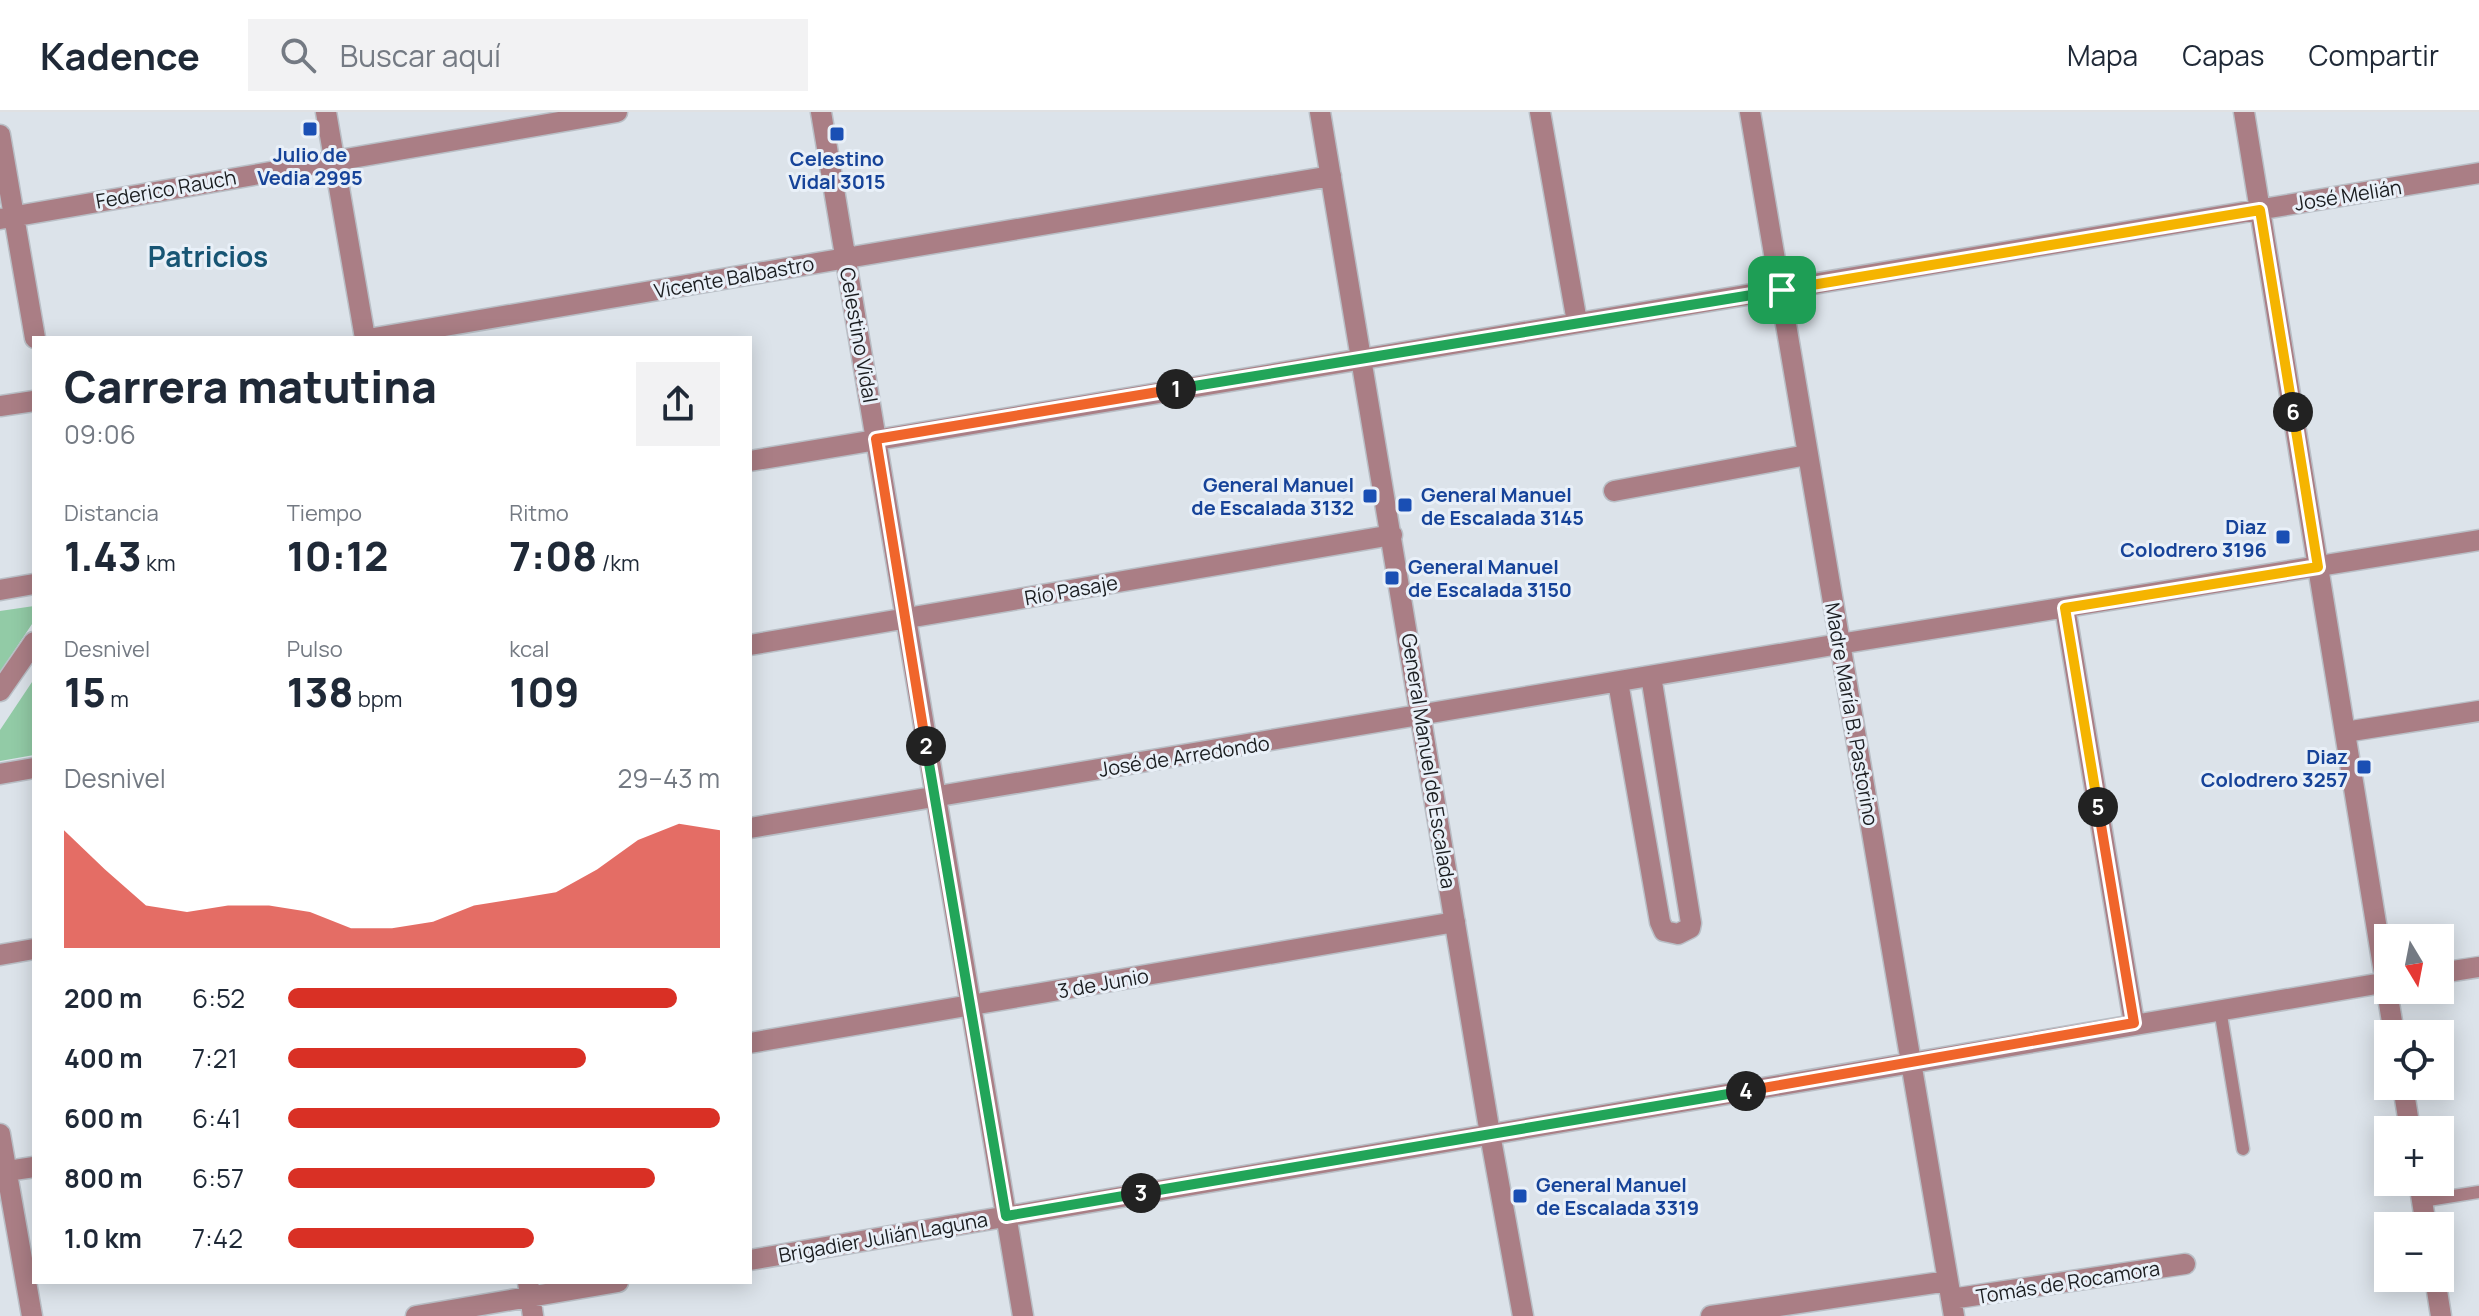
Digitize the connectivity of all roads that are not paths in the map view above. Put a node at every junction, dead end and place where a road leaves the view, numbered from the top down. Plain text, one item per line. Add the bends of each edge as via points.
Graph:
1 (326, 112) edge
2 (617, 112) edge
3 (821, 112) edge
4 (1320, 112) edge
5 (1540, 112) edge
6 (1750, 112) edge
7 (2244, 112) edge
8 (0, 135) edge
9 (334, 160) junction
10 (2479, 173) edge
11 (1331, 176) junction
12 (2260, 210) junction
13 (7, 217) edge
14 (845, 258) junction
15 (1782, 290) junction
16 (1577, 322) junction
17 (35, 336) edge
18 (365, 336) edge
19 (386, 336) edge
20 (1361, 358) junction
21 (32, 401) edge
22 (0, 406) edge
23 (876, 439) junction
24 (1807, 455) junction
25 (752, 461) edge
26 (1614, 491) dead end
27 (1392, 535) junction
28 (2479, 540) edge
29 (2318, 567) junction
30 (32, 584) edge
31 (0, 590) edge
32 (2065, 608) junction
33 (905, 619) junction
34 (1839, 644) junction
35 (32, 645) edge
36 (752, 645) edge
37 (1651, 676) junction
38 (1618, 682) junction
39 (0, 691) edge
40 (2479, 711) edge
41 (1422, 717) junction
42 (2345, 732) junction
43 (32, 768) edge
44 (0, 774) edge
45 (935, 797) junction
46 (752, 828) edge
47 (1455, 922) junction
48 (2377, 924) edge
49 (32, 949) edge
50 (0, 955) edge
51 (2479, 967) edge
52 (2454, 971) edge
53 (2374, 984) edge
54 (970, 1005) junction
55 (2220, 1009) junction
56 (2134, 1023) junction
57 (752, 1043) edge
58 (1912, 1063) junction
59 (0, 1134) edge
60 (1490, 1134) junction
61 (2243, 1149) dead end
62 (32, 1167) edge
63 (3, 1172) edge
64 (2454, 1192) edge
65 (2479, 1192) edge
66 (1006, 1216) junction
67 (752, 1260) edge
68 (2185, 1264) dead end
69 (607, 1284) edge
70 (2437, 1292) edge
71 (530, 1298) edge
72 (1951, 1299) edge
73 (32, 1316) edge
74 (416, 1316) edge
75 (1023, 1316) edge
76 (1523, 1316) edge
77 (1711, 1316) edge
78 (2441, 1316) edge

1 - 9 street
2 - 9 street, Federico Rauch
3 - 14 street, Celestino Vidal
4 - 11 street, General Manuel de Escalada
5 - 16 street
6 - 15 street, Madre María B. Pastorino
7 - 12 street
8 - 13 street
9 - 13 street, Federico Rauch
9 - 18 street
10 - 12 street, José Melián
11 - 14 street, Vicente Balbastro
11 - 20 street, General Manuel de Escalada
12 - 15 street, José Melián
12 - 29 street
13 - 17 street
14 - 19 street, Vicente Balbastro
14 - 23 street, Celestino Vidal
15 - 16 street, José Melián
15 - 24 street, Madre María B. Pastorino
16 - 20 street, José Melián
20 - 23 street, José Melián
20 - 27 street, General Manuel de Escalada
21 - 22 street
23 - 25 street, José Melián
23 - 33 street, Celestino Vidal
24 - 26 street
24 - 34 street, Madre María B. Pastorino
27 - 33 street, Río Pasaje
27 - 41 street, General Manuel de Escalada
28 - 29 street, José de Arredondo
29 - 32 street, José de Arredondo
29 - 42 street
30 - 31 street
32 - 34 street, José de Arredondo
32 - 56 street
33 - 36 street, Río Pasaje
33 - 45 street, Celestino Vidal
34 - 37 street, José de Arredondo
34 - 58 street, Madre María B. Pastorino
35 - 39 street
37 - 38 street, José de Arredondo
37 - 38 street via 1691,923 1678,934 1664,931 1660,922
38 - 41 street, José de Arredondo
40 - 42 street
41 - 45 street, José de Arredondo
41 - 47 street, General Manuel de Escalada
42 - 48 street
43 - 44 street
45 - 46 street, José de Arredondo
45 - 54 street, Celestino Vidal
47 - 54 street, 3 de Junio
47 - 60 street, General Manuel de Escalada
49 - 50 street
51 - 52 street
53 - 55 street, Brigadier Julián Laguna
54 - 57 street, 3 de Junio
54 - 66 street, Celestino Vidal
55 - 56 street, Brigadier Julián Laguna
55 - 61 lane
56 - 58 street, Brigadier Julián Laguna
58 - 60 street, Brigadier Julián Laguna
58 - 72 street, Madre María B. Pastorino
59 - 63 street
60 - 66 street, Brigadier Julián Laguna
60 - 76 street, General Manuel de Escalada
62 - 63 street
63 - 73 street
64 - 65 lane
66 - 67 street, Brigadier Julián Laguna
66 - 75 street, Celestino Vidal
68 - 72 street, Tomás de Rocamora
69 - 71 street
70 - 78 street
71 - 74 street
72 - 77 street, Tomás de Rocamora

